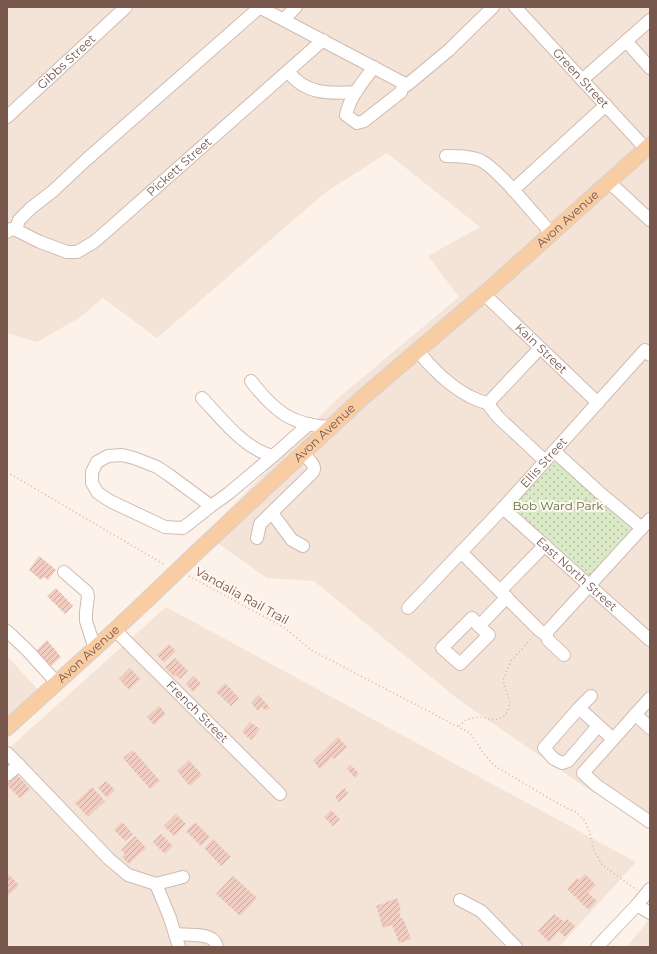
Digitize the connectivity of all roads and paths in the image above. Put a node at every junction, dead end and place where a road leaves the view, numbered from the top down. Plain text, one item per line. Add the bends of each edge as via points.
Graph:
1 (126, 7) edge
2 (260, 7) edge
3 (296, 7) edge
4 (493, 7) edge
5 (515, 7) edge
6 (284, 19) junction
7 (650, 20) edge
8 (323, 40) junction
9 (626, 41) junction
10 (374, 68) junction
11 (650, 68) edge
12 (288, 71) junction
13 (582, 80) junction
14 (404, 83) junction
15 (356, 92) junction
16 (606, 105) junction
17 (7, 117) edge
18 (648, 147) edge
19 (446, 156) dead end
20 (609, 182) junction
21 (513, 190) junction
22 (650, 220) edge
23 (16, 232) edge
24 (551, 233) junction
25 (484, 294) junction
26 (540, 348) junction
27 (418, 351) junction
28 (648, 352) edge
29 (251, 381) dead end
30 (202, 398) dead end
31 (598, 403) junction
32 (490, 404) junction
33 (309, 424) junction
34 (332, 427) junction
35 (554, 451) junction
36 (303, 454) junction
37 (273, 456) junction
38 (545, 461) junction
39 (7, 472) edge
40 (211, 506) junction
41 (503, 508) junction
42 (272, 513) junction
43 (648, 522) edge
44 (257, 538) dead end
45 (545, 545) junction
46 (303, 546) dead end
47 (461, 552) junction
48 (167, 566) dead end
49 (64, 572) dead end
50 (186, 575) dead end
51 (589, 585) junction
52 (503, 594) junction
53 (408, 608) dead end
54 (479, 626) dead end
55 (115, 630) junction
56 (7, 631) edge
57 (546, 633) junction
58 (650, 640) edge
59 (95, 648) junction
60 (564, 655) dead end
61 (57, 683) junction
62 (591, 696) dead end
63 (650, 698) edge
64 (579, 708) junction
65 (635, 714) junction
66 (598, 726) junction
67 (7, 728) edge
68 (650, 728) edge
69 (613, 739) junction
70 (7, 753) edge
71 (19, 765) junction
72 (7, 775) edge
73 (280, 794) dead end
74 (650, 822) edge
75 (183, 876) dead end
76 (156, 884) junction
77 (643, 897) edge
78 (460, 900) dead end
79 (650, 913) edge
80 (175, 934) junction
81 (179, 947) edge
82 (217, 947) edge
83 (516, 947) edge
84 (597, 947) edge

1 - 17 street, Gibbs Street
2 - 6 street
2 - 23 street via 31,208 19,220
3 - 6 street
4 - 14 street via 449,50 407,85
5 - 13 street, Green Street
6 - 8 street
7 - 9 street
8 - 10 street
8 - 12 street, Pickett Street
9 - 11 street
9 - 13 street
10 - 14 street
10 - 15 street
12 - 15 street via 293,79 316,91
12 - 23 street, Pickett Street via 83,249 67,252
13 - 16 street, Green Street
14 - 15 street via 401,92 364,121 357,123 346,115
16 - 18 street, Green Street
16 - 21 street
18 - 20 main road, Avon Avenue
19 - 21 street via 464,156 481,161 493,169
20 - 22 street
20 - 24 main road, Avon Avenue
21 - 24 street
24 - 25 main road, Avon Avenue
25 - 26 street, Kain Street
25 - 27 main road, Avon Avenue
26 - 31 street, Kain Street
26 - 32 street
27 - 32 street via 428,364 457,388 470,397
27 - 34 main road, Avon Avenue
28 - 31 street, Ellis Street
29 - 33 street via 277,410
30 - 37 street via 253,449
31 - 35 street, Ellis Street
32 - 38 street via 498,417
33 - 34 street
33 - 37 street
34 - 36 main road, Avon Avenue
35 - 38 street, Ellis Street
35 - 43 street via 599,492
36 - 42 street via 314,466 313,472
36 - 55 main road, Avon Avenue, bridge
37 - 40 street
38 - 41 street, Ellis Street
39 - 48 path
40 - 40 street via 183,528 165,527 98,493 92,483 92,472 97,462 108,456 122,455 134,458 157,467
41 - 45 street, East North Street
41 - 47 street, Ellis Street
42 - 44 street via 260,524
42 - 46 street via 292,540
43 - 51 street
45 - 51 street, East North Street
45 - 52 street
47 - 52 street
47 - 53 street, Ellis Street
49 - 59 street via 87,592 86,621
50 - 77 path, Vandalia Rail Trail via 285,628 311,650 470,733 496,766 576,812 589,830 594,850 602,865
51 - 57 street
51 - 58 street, East North Street
52 - 54 street
52 - 57 street via 539,630
55 - 59 main road, Avon Avenue
55 - 73 street, French Street
56 - 61 street
57 - 60 street via 548,640
59 - 61 main road, Avon Avenue
61 - 67 main road, Avon Avenue
62 - 64 street
63 - 65 street
64 - 66 street
64 - 66 street via 544,748 554,759 562,763 568,760
65 - 68 street
65 - 69 street
66 - 69 street
69 - 74 street via 583,773
70 - 71 street
71 - 72 street
71 - 76 street via 109,859 128,875
75 - 76 street
76 - 80 street
77 - 79 street
77 - 84 street
78 - 83 street via 480,912
80 - 81 street
80 - 82 street via 211,938

